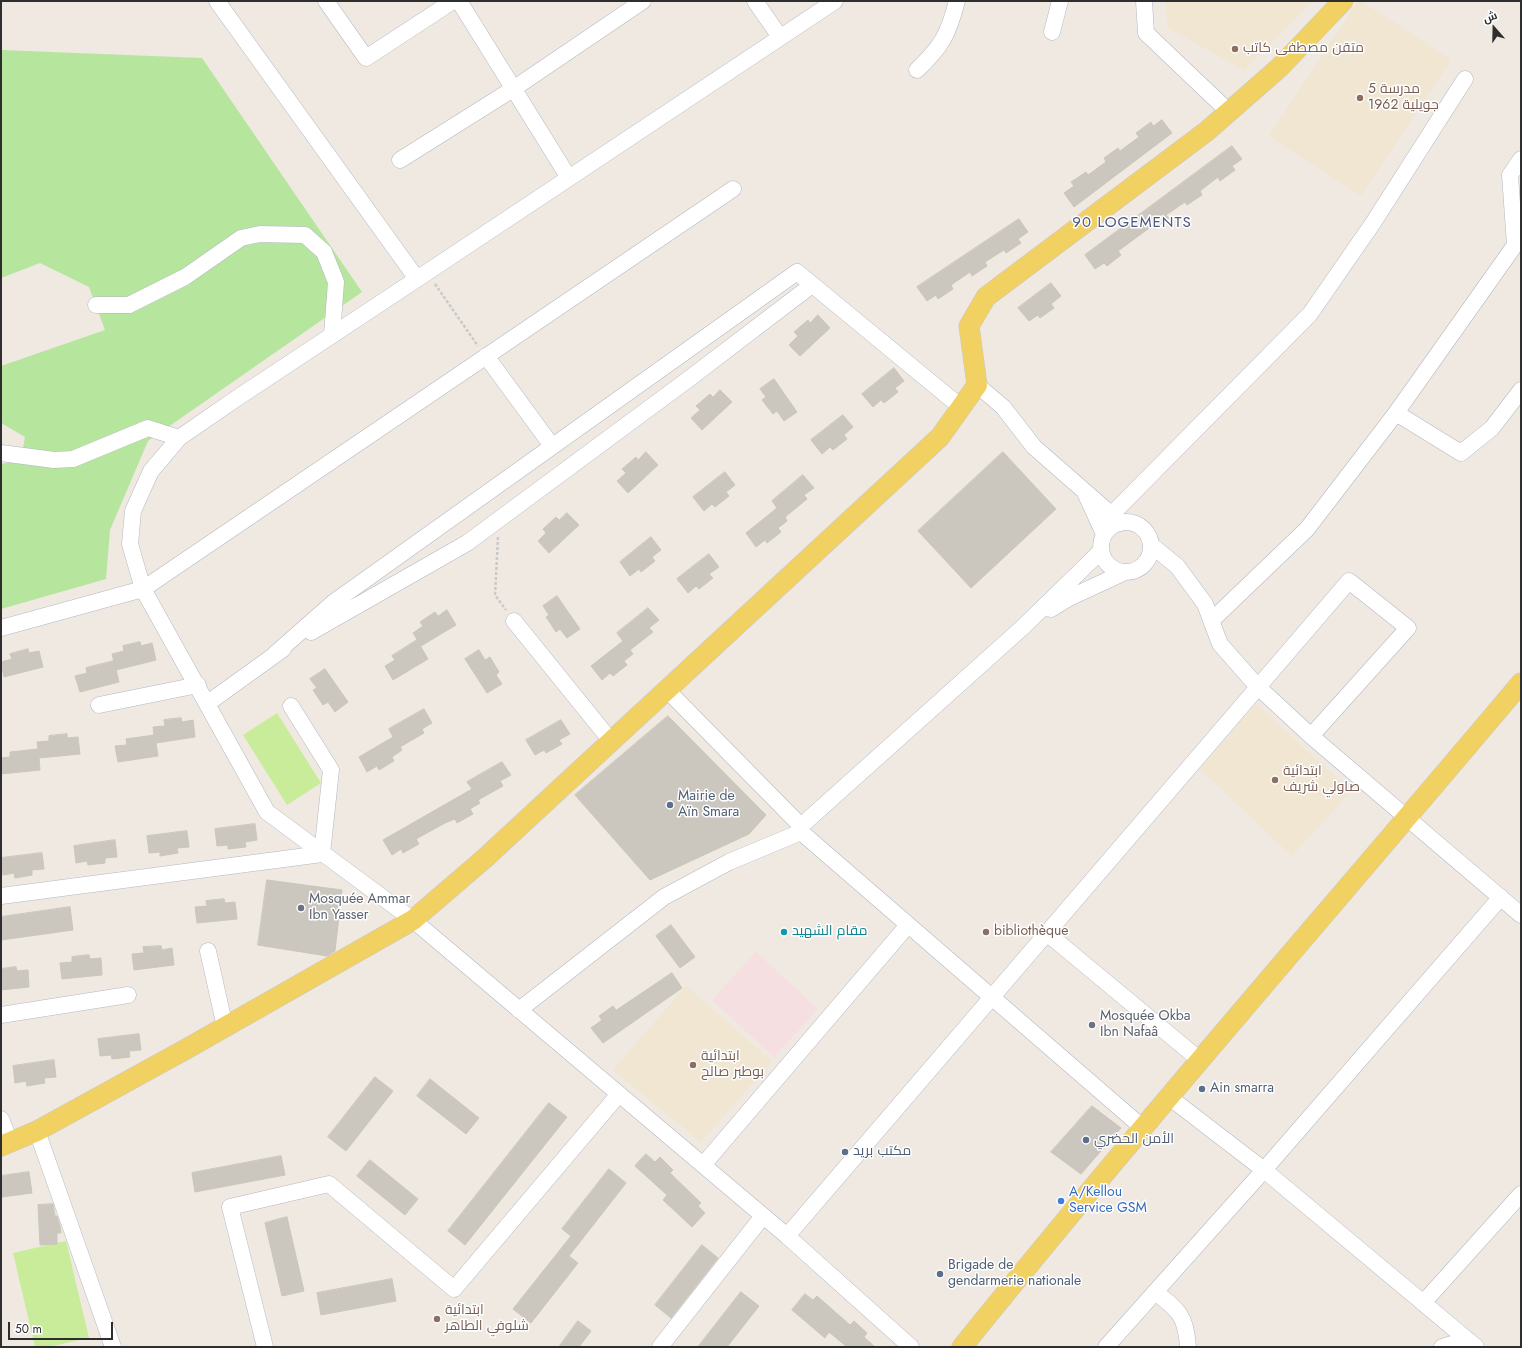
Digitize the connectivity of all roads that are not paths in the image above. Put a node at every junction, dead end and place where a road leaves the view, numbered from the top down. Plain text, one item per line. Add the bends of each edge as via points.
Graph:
1 (217, 1) edge
2 (326, 1) edge
3 (453, 1) edge
4 (459, 1) edge
5 (643, 1) edge
6 (755, 1) edge
7 (835, 1) edge
8 (957, 1) edge
9 (1060, 1) edge
10 (1144, 1) edge
11 (1343, 1) edge
12 (1052, 32) dead end
13 (780, 38) junction
14 (917, 70) dead end
15 (1465, 79) dead end
16 (513, 89) junction
17 (1229, 112) junction
18 (1521, 159) edge
19 (400, 160) dead end
20 (569, 178) junction
21 (733, 189) dead end
22 (422, 276) junction
23 (812, 285) junction
24 (96, 305) dead end
25 (332, 335) junction
26 (486, 356) junction
27 (977, 385) junction
28 (1521, 390) edge
29 (962, 408) junction
30 (1396, 412) junction
31 (179, 438) junction
32 (552, 446) junction
33 (1, 453) edge
34 (1082, 488) junction
35 (1116, 518) junction
36 (1104, 534) junction
37 (1151, 545) junction
38 (1101, 551) junction
39 (1125, 572) junction
40 (143, 589) junction
41 (514, 621) road end
42 (1211, 621) junction
43 (1023, 627) junction
44 (1, 628) edge
45 (275, 654) junction
46 (1521, 683) edge
47 (198, 685) junction
48 (1257, 686) junction
49 (667, 690) junction
50 (208, 703) junction
51 (99, 705) dead end
52 (291, 706) dead end
53 (1311, 736) junction
54 (611, 741) junction
55 (1407, 818) junction
56 (801, 829) junction
57 (322, 854) junction
58 (1, 896) edge
59 (1501, 897) junction
60 (1521, 915) edge
61 (413, 920) junction
62 (908, 925) junction
63 (1048, 934) junction
64 (208, 950) dead end
65 (128, 995) dead end
66 (993, 998) junction
67 (519, 1010) junction
68 (1, 1014) edge
69 (225, 1026) junction
70 (1201, 1061) junction
71 (619, 1094) junction
72 (1169, 1097) junction
73 (1, 1119) edge
74 (1143, 1128) junction
75 (37, 1131) junction
76 (6, 1144) edge
77 (703, 1165) junction
78 (1264, 1170) junction
79 (1521, 1194) edge
80 (763, 1216) junction
81 (787, 1236) junction
82 (1154, 1292) junction
83 (1423, 1302) junction
84 (1472, 1343) edge
85 (113, 1347) edge
86 (265, 1347) edge
87 (660, 1347) edge
88 (911, 1347) edge
89 (962, 1347) edge
90 (1106, 1347) edge
91 (1188, 1347) edge
92 (1442, 1347) edge

1 - 22 street
2 - 3 street via 366,58
4 - 16 street
5 - 16 street
6 - 13 street
7 - 13 street
8 - 14 street via 949,28 936,52
9 - 12 street
10 - 17 street via 1146,33
11 - 17 main road via 1280,67
13 - 20 street
15 - 35 street via 1373,223 1310,314
16 - 19 street
16 - 20 street
17 - 27 main road via 986,297 969,326
18 - 30 street via 1510,176 1515,245
20 - 22 street
21 - 26 street
22 - 25 street
23 - 29 street
23 - 32 street via 797,272
23 - 45 street via 466,542
24 - 25 street via 129,305 185,277 241,238 260,234 304,235 324,252 336,282
25 - 31 street
26 - 32 street
26 - 40 street
27 - 29 main road
27 - 34 street via 1003,407 1034,447
28 - 30 street via 1492,428 1461,453
29 - 49 main road via 940,437
30 - 42 street via 1307,529
31 - 33 street via 148,428 73,459 54,460
31 - 40 street via 151,471 133,511 130,544
32 - 45 street via 334,602
34 - 35 street
34 - 36 street
35 - 36 street via 1114,525
35 - 37 street via 1137,524 1149,537
36 - 38 street
37 - 39 street via 1147,561 1141,567
37 - 42 street via 1177,566 1205,604
38 - 39 street via 1103,558 1112,568
38 - 43 street
39 - 43 street via 1069,598
40 - 44 street
40 - 47 street
41 - 54 street
42 - 48 street via 1220,644
43 - 56 street
45 - 50 street
46 - 55 main road
47 - 50 street
47 - 51 street
48 - 53 street
48 - 53 street via 1349,581 1408,628
48 - 63 street
49 - 54 main road
49 - 56 street
50 - 57 street via 266,812
52 - 57 street via 331,770
53 - 55 street
54 - 61 main road via 484,859
55 - 59 street
55 - 70 main road
56 - 62 street
56 - 67 street via 729,862 664,897
57 - 58 street
57 - 61 street
59 - 60 street
59 - 78 street
61 - 67 street
61 - 69 main road
62 - 66 street
62 - 77 street
63 - 66 street
63 - 70 street
64 - 69 street
65 - 68 street
66 - 74 street
66 - 81 street
67 - 71 street
69 - 75 main road
70 - 72 main road
71 - 77 street
71 - 86 street via 454,1289 328,1184 230,1207
72 - 74 main road
72 - 78 street
73 - 76 street
74 - 89 main road
75 - 76 main road
75 - 85 street
77 - 80 street
78 - 82 street
78 - 83 street
79 - 83 street
80 - 81 street
80 - 87 street
81 - 88 street
82 - 90 street
82 - 91 street via 1181,1315 1187,1330
83 - 84 street
84 - 92 street

